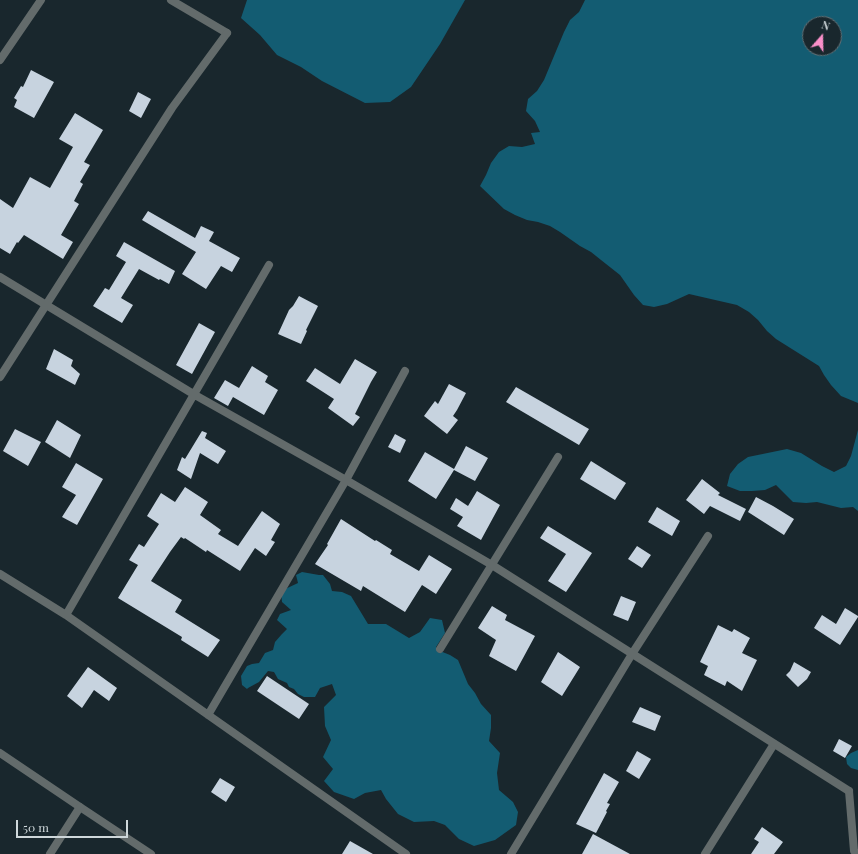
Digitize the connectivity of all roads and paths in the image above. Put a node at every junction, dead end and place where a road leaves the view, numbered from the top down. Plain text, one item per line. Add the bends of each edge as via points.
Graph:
1 (41, 0) edge
2 (171, 0) edge
3 (0, 60) edge
4 (269, 265) dead end
5 (0, 277) edge
6 (46, 306) junction
7 (405, 371) dead end
8 (0, 377) edge
9 (195, 395) junction
10 (558, 456) dead end
11 (346, 480) junction
12 (708, 536) dead end
13 (492, 566) junction
14 (0, 574) edge
15 (66, 615) junction
16 (440, 649) dead end
17 (632, 654) junction
18 (208, 715) junction
19 (774, 744) junction
20 (0, 753) edge
21 (80, 807) junction
22 (856, 852) edge
23 (50, 854) edge
24 (151, 854) edge
25 (406, 854) edge
26 (510, 854) edge
27 (704, 854) edge

1 - 3 street
2 - 6 street via 227,33 172,108
4 - 9 street
5 - 6 street
6 - 8 street
6 - 9 street
7 - 11 street
9 - 11 street
9 - 15 street
10 - 13 street
11 - 13 street
11 - 18 street
12 - 17 street
13 - 16 street
13 - 17 street
14 - 15 street
15 - 18 street
17 - 19 street
17 - 26 street
18 - 25 street
19 - 22 street via 849,791
19 - 27 street
20 - 21 street
21 - 23 street
21 - 24 street

